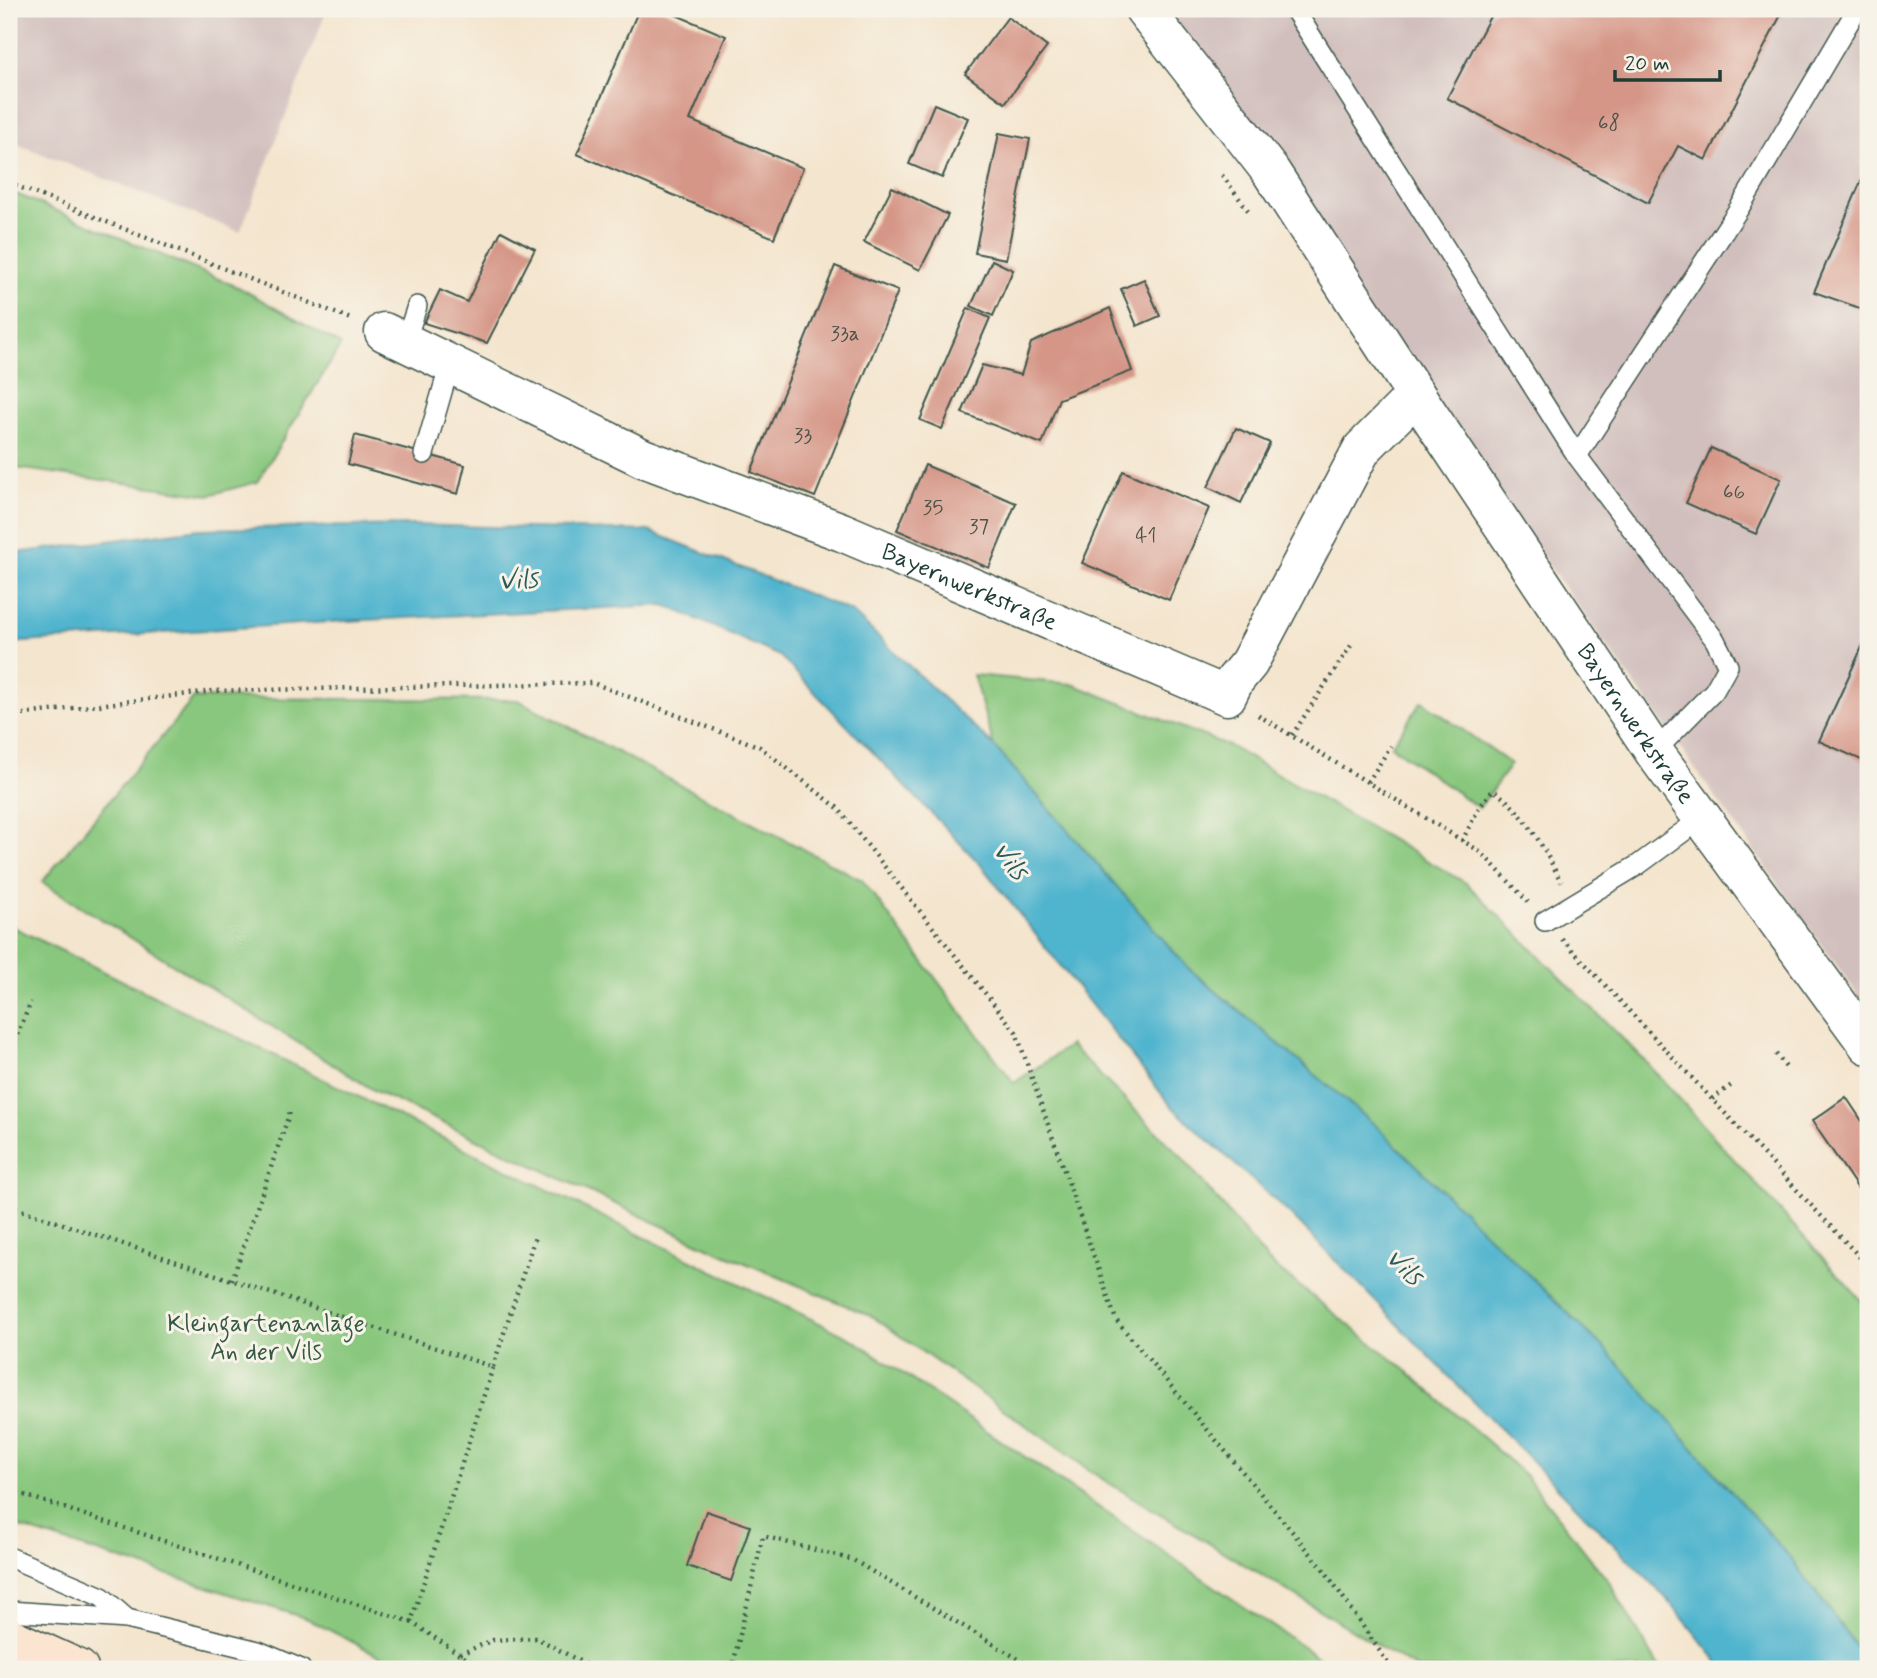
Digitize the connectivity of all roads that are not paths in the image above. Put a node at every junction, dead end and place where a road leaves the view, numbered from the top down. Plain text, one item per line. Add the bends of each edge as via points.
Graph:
1 (1144, 9) edge
2 (1294, 9) edge
3 (1857, 9) edge
4 (417, 306) dead end
5 (395, 338) joint
6 (450, 365) junction
7 (1416, 395) junction
8 (424, 454) dead end
9 (1577, 456) junction
10 (1654, 752) junction
11 (1702, 818) junction
12 (1545, 921) road end
13 (1868, 1045) edge
14 (9, 1557) edge
15 (9, 1611) edge
16 (127, 1619) junction
17 (9, 1637) edge
18 (79, 1669) edge
19 (301, 1669) edge

1 - 7 street, Bayernwerkstraße via 1271,172
2 - 9 lane
3 - 9 lane via 1740,207
4 - 5 lane
5 - 6 street, Bayernwerkstraße
6 - 7 street, Bayernwerkstraße via 643,458 842,532 1227,696 1362,449
6 - 8 lane
7 - 10 street, Bayernwerkstraße
9 - 10 lane via 1715,640 1728,666 1714,691
10 - 11 street, Bayernwerkstraße
11 - 12 lane
11 - 13 street, Bayernwerkstraße
14 - 16 lane via 102,1597
15 - 16 lane
16 - 19 lane via 258,1651
17 - 18 main road

